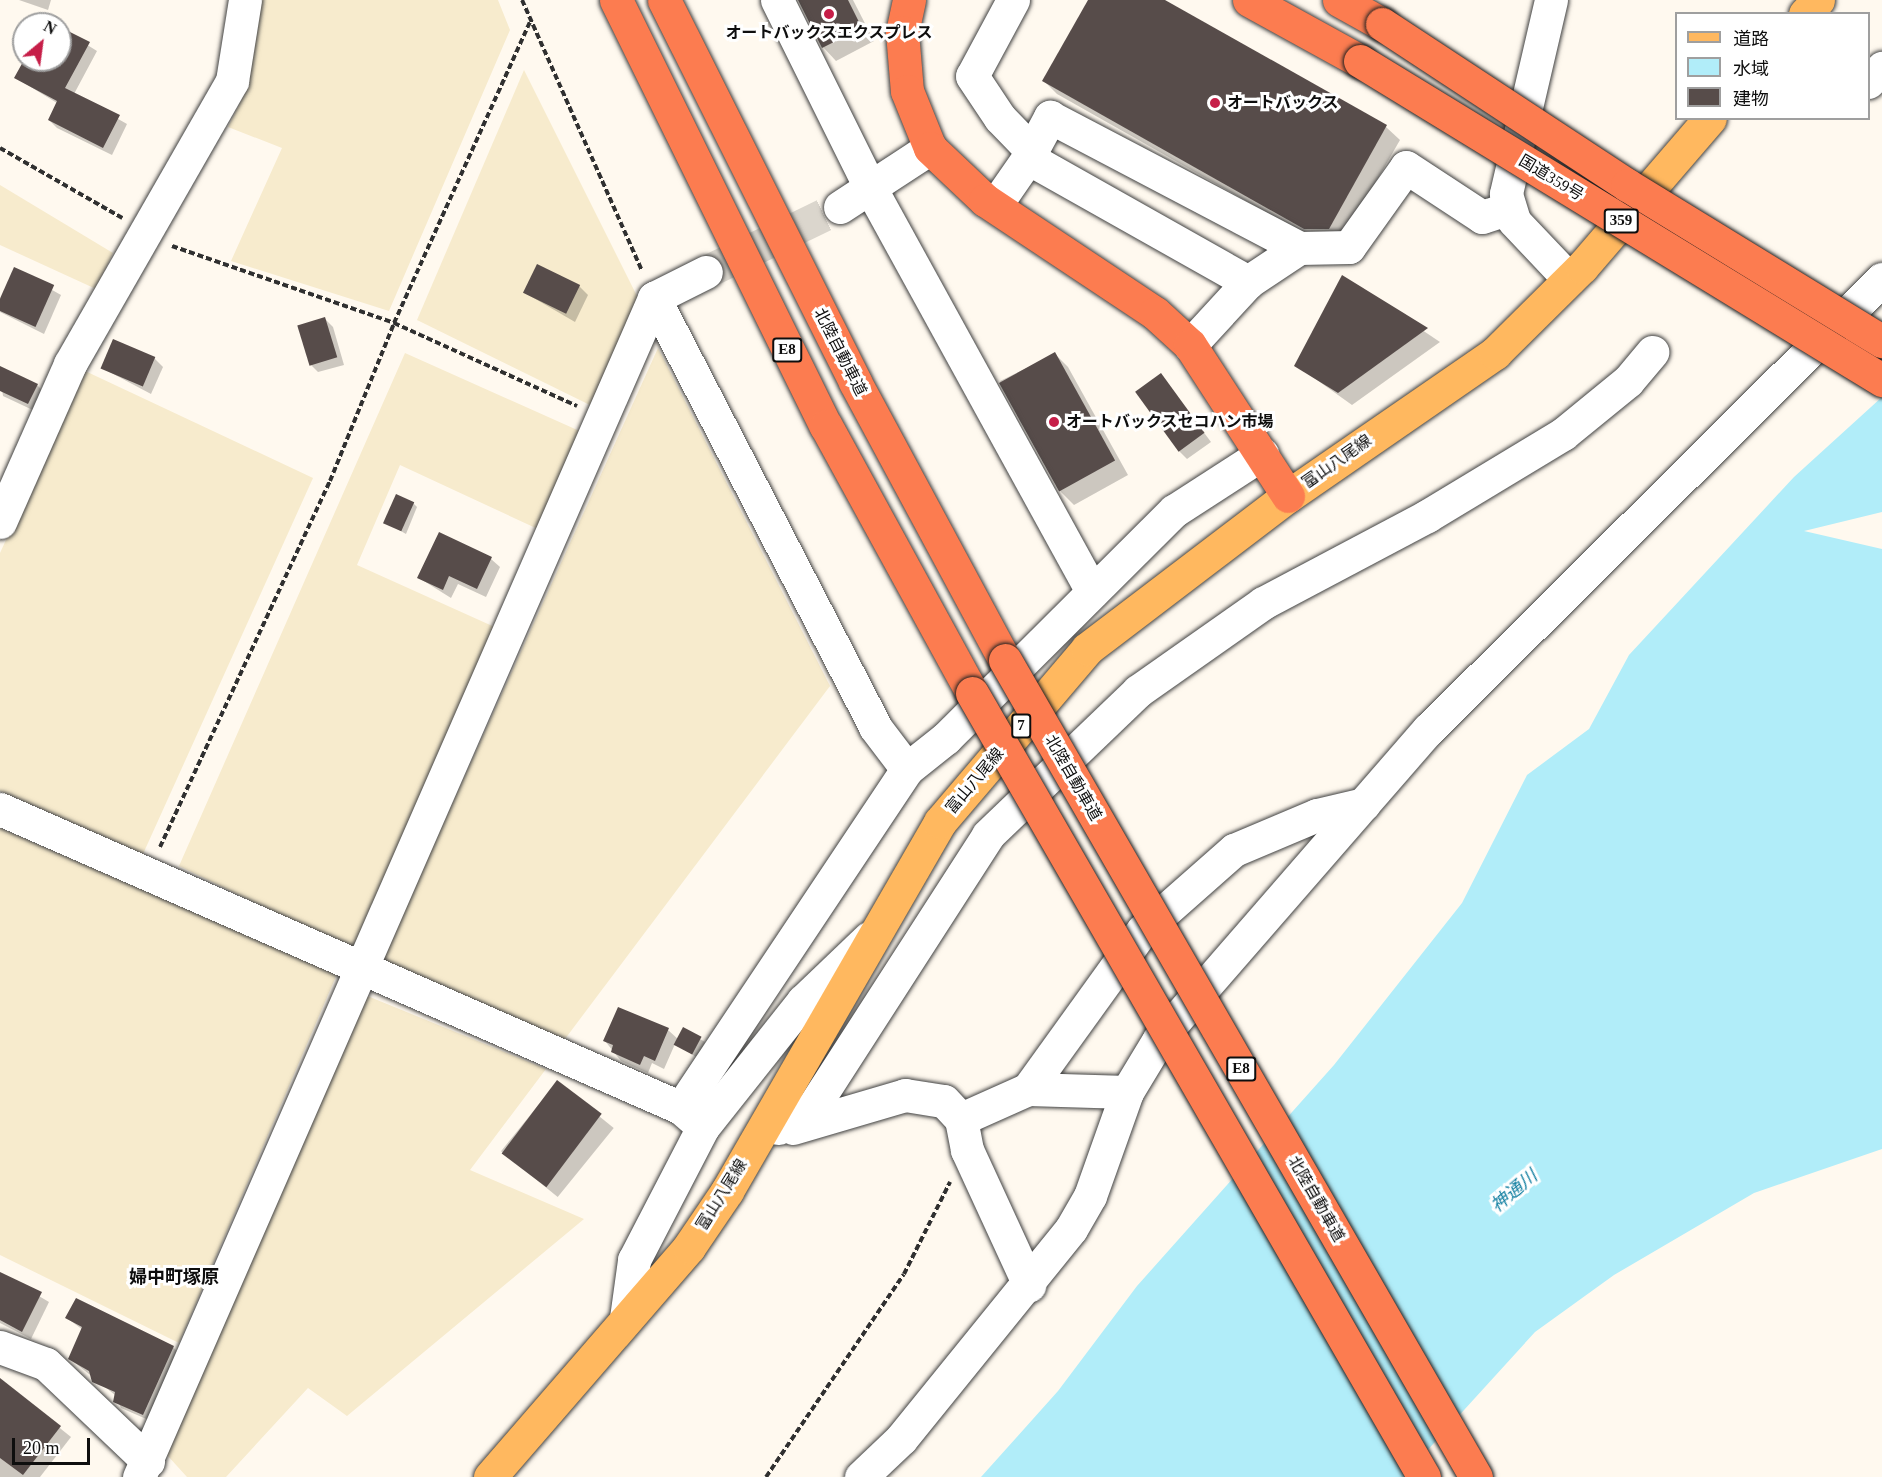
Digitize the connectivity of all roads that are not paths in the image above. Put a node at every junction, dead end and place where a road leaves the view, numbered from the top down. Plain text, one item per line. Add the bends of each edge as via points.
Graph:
1 (245, 0) edge
2 (616, 0) edge
3 (664, 0) edge
4 (777, 0) edge
5 (909, 0) edge
6 (1013, 0) edge
7 (1249, 0) edge
8 (1339, 0) edge
9 (1551, 0) edge
10 (1818, 0) edge
11 (1807, 12) edge
12 (1882, 68) edge
13 (1870, 81) edge
14 (1708, 120) edge
15 (930, 148) junction
16 (1030, 154) junction
17 (872, 191) junction
18 (1001, 197) dead end
19 (840, 207) tunnel mouth
20 (1510, 208) junction
21 (1299, 248) junction
22 (706, 273) tunnel mouth
23 (1569, 279) junction
24 (1882, 279) edge
25 (1248, 282) junction
26 (654, 298) junction
27 (1882, 341) edge
28 (1190, 345) junction
29 (1652, 352) dead end
30 (1882, 380) edge
31 (1262, 454) junction
32 (1288, 496) junction
33 (0, 522) edge
34 (1092, 591) junction
35 (907, 769) junction
36 (1364, 804) junction
37 (0, 809) edge
38 (879, 928) junction
39 (359, 968) junction
40 (1028, 1089) junction
41 (1127, 1092) junction
42 (692, 1117) junction
43 (770, 1130) junction
44 (964, 1134) junction
45 (1029, 1285) junction
46 (626, 1318) junction
47 (0, 1347) edge
48 (144, 1469) edge
49 (490, 1477) edge
50 (861, 1477) edge
51 (1424, 1477) edge
52 (1476, 1477) edge

1 - 33 street via 232,81 140,235 70,364
2 - 51 highway, E8, bridge via 826,426 972,693
3 - 52 highway, 北陸自動車道 / E8, bridge via 855,382 1005,660
4 - 17 street
5 - 15 highway via 902,32 907,91
6 - 16 street via 972,76
7 - 30 highway, 国道359号 / 359, bridge via 1360,61
8 - 27 highway, 359, bridge
9 - 20 street via 1506,194
10 - 11 main road
12 - 13 street
14 - 23 main road, 富山八尾線 / 7
15 - 17 street
15 - 28 highway via 985,200 1155,313
16 - 18 street
16 - 21 street via 1050,117
16 - 25 street
17 - 19 street
17 - 34 street
20 - 21 street via 1482,217 1406,167 1349,247
20 - 23 street via 1514,221
21 - 25 street
22 - 26 street
23 - 32 main road, 富山八尾線 / 7 via 1495,353
24 - 36 street via 1428,730
25 - 28 street
26 - 35 street via 875,727
26 - 39 street
28 - 31 highway
29 - 43 street via 1628,381 1563,434 1427,516 1263,603 1138,691 988,835 813,1107
31 - 32 highway
31 - 34 street via 1174,511
32 - 38 main road, 富山八尾線 / 7 via 1087,649 940,822
34 - 35 street via 946,738
35 - 42 street
36 - 40 street via 1317,815 1234,850 1142,932
36 - 41 street via 1159,1038
37 - 39 street
38 - 42 street
38 - 43 main road, 富山八尾線 / 7
39 - 42 street
39 - 48 street
40 - 41 street
40 - 44 street
41 - 45 street via 1090,1196
42 - 46 street via 633,1260
43 - 44 street via 800,1128 905,1095 944,1101
43 - 46 main road, 富山八尾線 / 7 via 689,1247
44 - 45 street
45 - 50 street via 901,1439
46 - 49 main road, 富山八尾線 / 7
47 - 48 street via 46,1364

